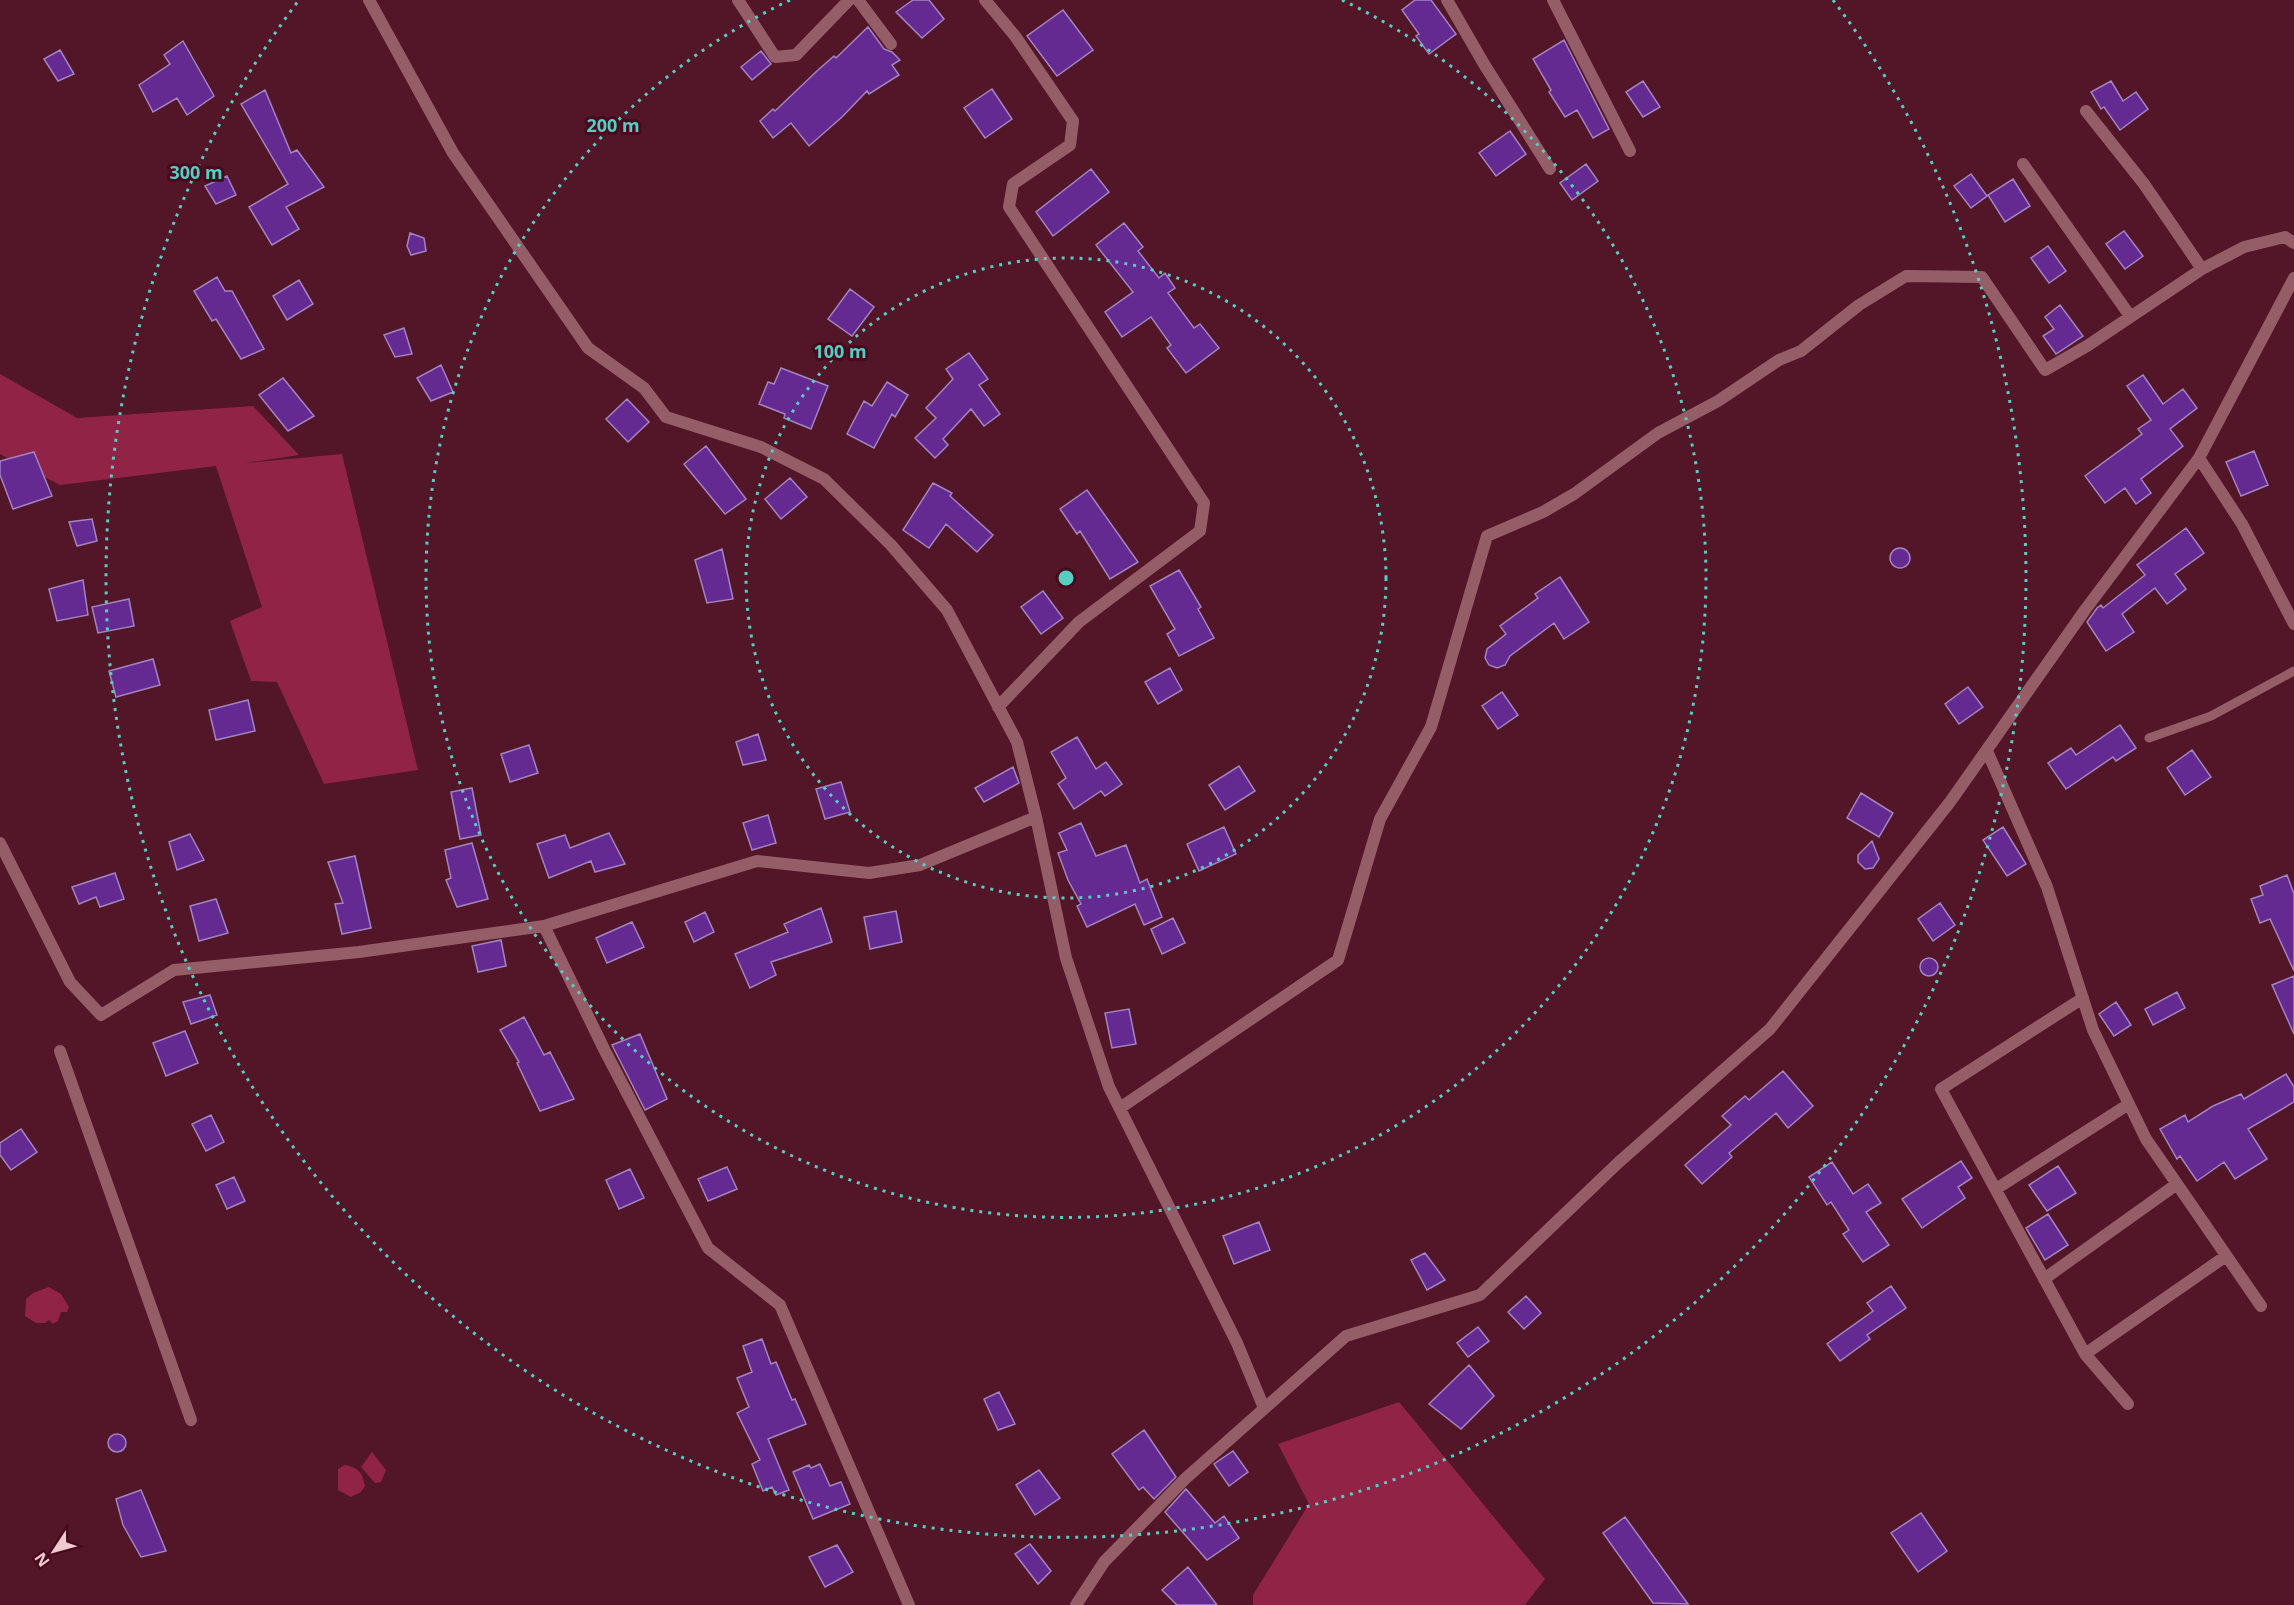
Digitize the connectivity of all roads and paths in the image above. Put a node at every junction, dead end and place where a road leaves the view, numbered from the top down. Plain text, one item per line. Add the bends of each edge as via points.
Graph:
1 (369, 0) edge
2 (738, 0) edge
3 (849, 0) edge
4 (858, 0) edge
5 (985, 0) edge
6 (1447, 0) edge
7 (1553, 0) edge
8 (891, 44) dead end
9 (2086, 111) dead end
10 (1630, 151) dead end
11 (2023, 164) dead end
12 (1550, 169) dead end
13 (2294, 243) edge
14 (2202, 269) junction
15 (2294, 278) edge
16 (2130, 316) junction
17 (2199, 458) junction
18 (2294, 624) edge
19 (2294, 671) edge
20 (999, 707) junction
21 (2149, 738) dead end
22 (1987, 751) junction
23 (1036, 817) junction
24 (0, 843) edge
25 (544, 926) junction
26 (2083, 998) junction
27 (60, 1051) dead end
28 (2129, 1104) junction
29 (1120, 1108) junction
30 (2177, 1184) junction
31 (1996, 1189) junction
32 (2226, 1256) junction
33 (2044, 1279) junction
34 (2261, 1306) dead end
35 (2085, 1354) junction
36 (2128, 1404) dead end
37 (1264, 1408) junction
38 (191, 1420) dead end
39 (909, 1605) edge
40 (1076, 1605) edge

1 - 20 street via 453,153 588,348 644,388 666,417 761,447 824,479 891,545 946,610
2 - 3 street via 775,57 796,55
4 - 8 street
5 - 20 street via 1015,36 1073,121 1070,145 1013,184 1009,207 1204,503 1200,531 1079,621
6 - 12 street
7 - 10 street
9 - 14 street via 2144,184
11 - 16 street
13 - 14 street via 2285,237 2244,247
14 - 16 street
15 - 17 street
16 - 29 street via 2045,370 1982,277 1906,276 1859,305 1801,351 1779,360 1658,433 1574,494 1487,536 1431,727 1380,819 1338,960
17 - 18 street via 2242,524
17 - 22 street via 2085,610
19 - 21 lane via 2211,716
20 - 23 street via 1017,742
22 - 26 street via 2048,887
22 - 37 street via 1770,1029 1619,1162 1480,1295 1346,1336
23 - 25 street via 920,866 869,873 757,861
23 - 29 street via 1066,958 1109,1087
24 - 25 street via 70,982 101,1015 174,970 359,952
25 - 39 street via 708,1248 780,1305
26 - 28 street via 2093,1030
26 - 31 street via 1941,1089
27 - 38 street
28 - 30 street via 2146,1139
28 - 31 street
29 - 37 street via 1238,1343
30 - 32 street
30 - 33 street
31 - 33 street
32 - 34 street
32 - 35 street
33 - 35 street
35 - 36 street
37 - 40 street via 1186,1478 1104,1562

